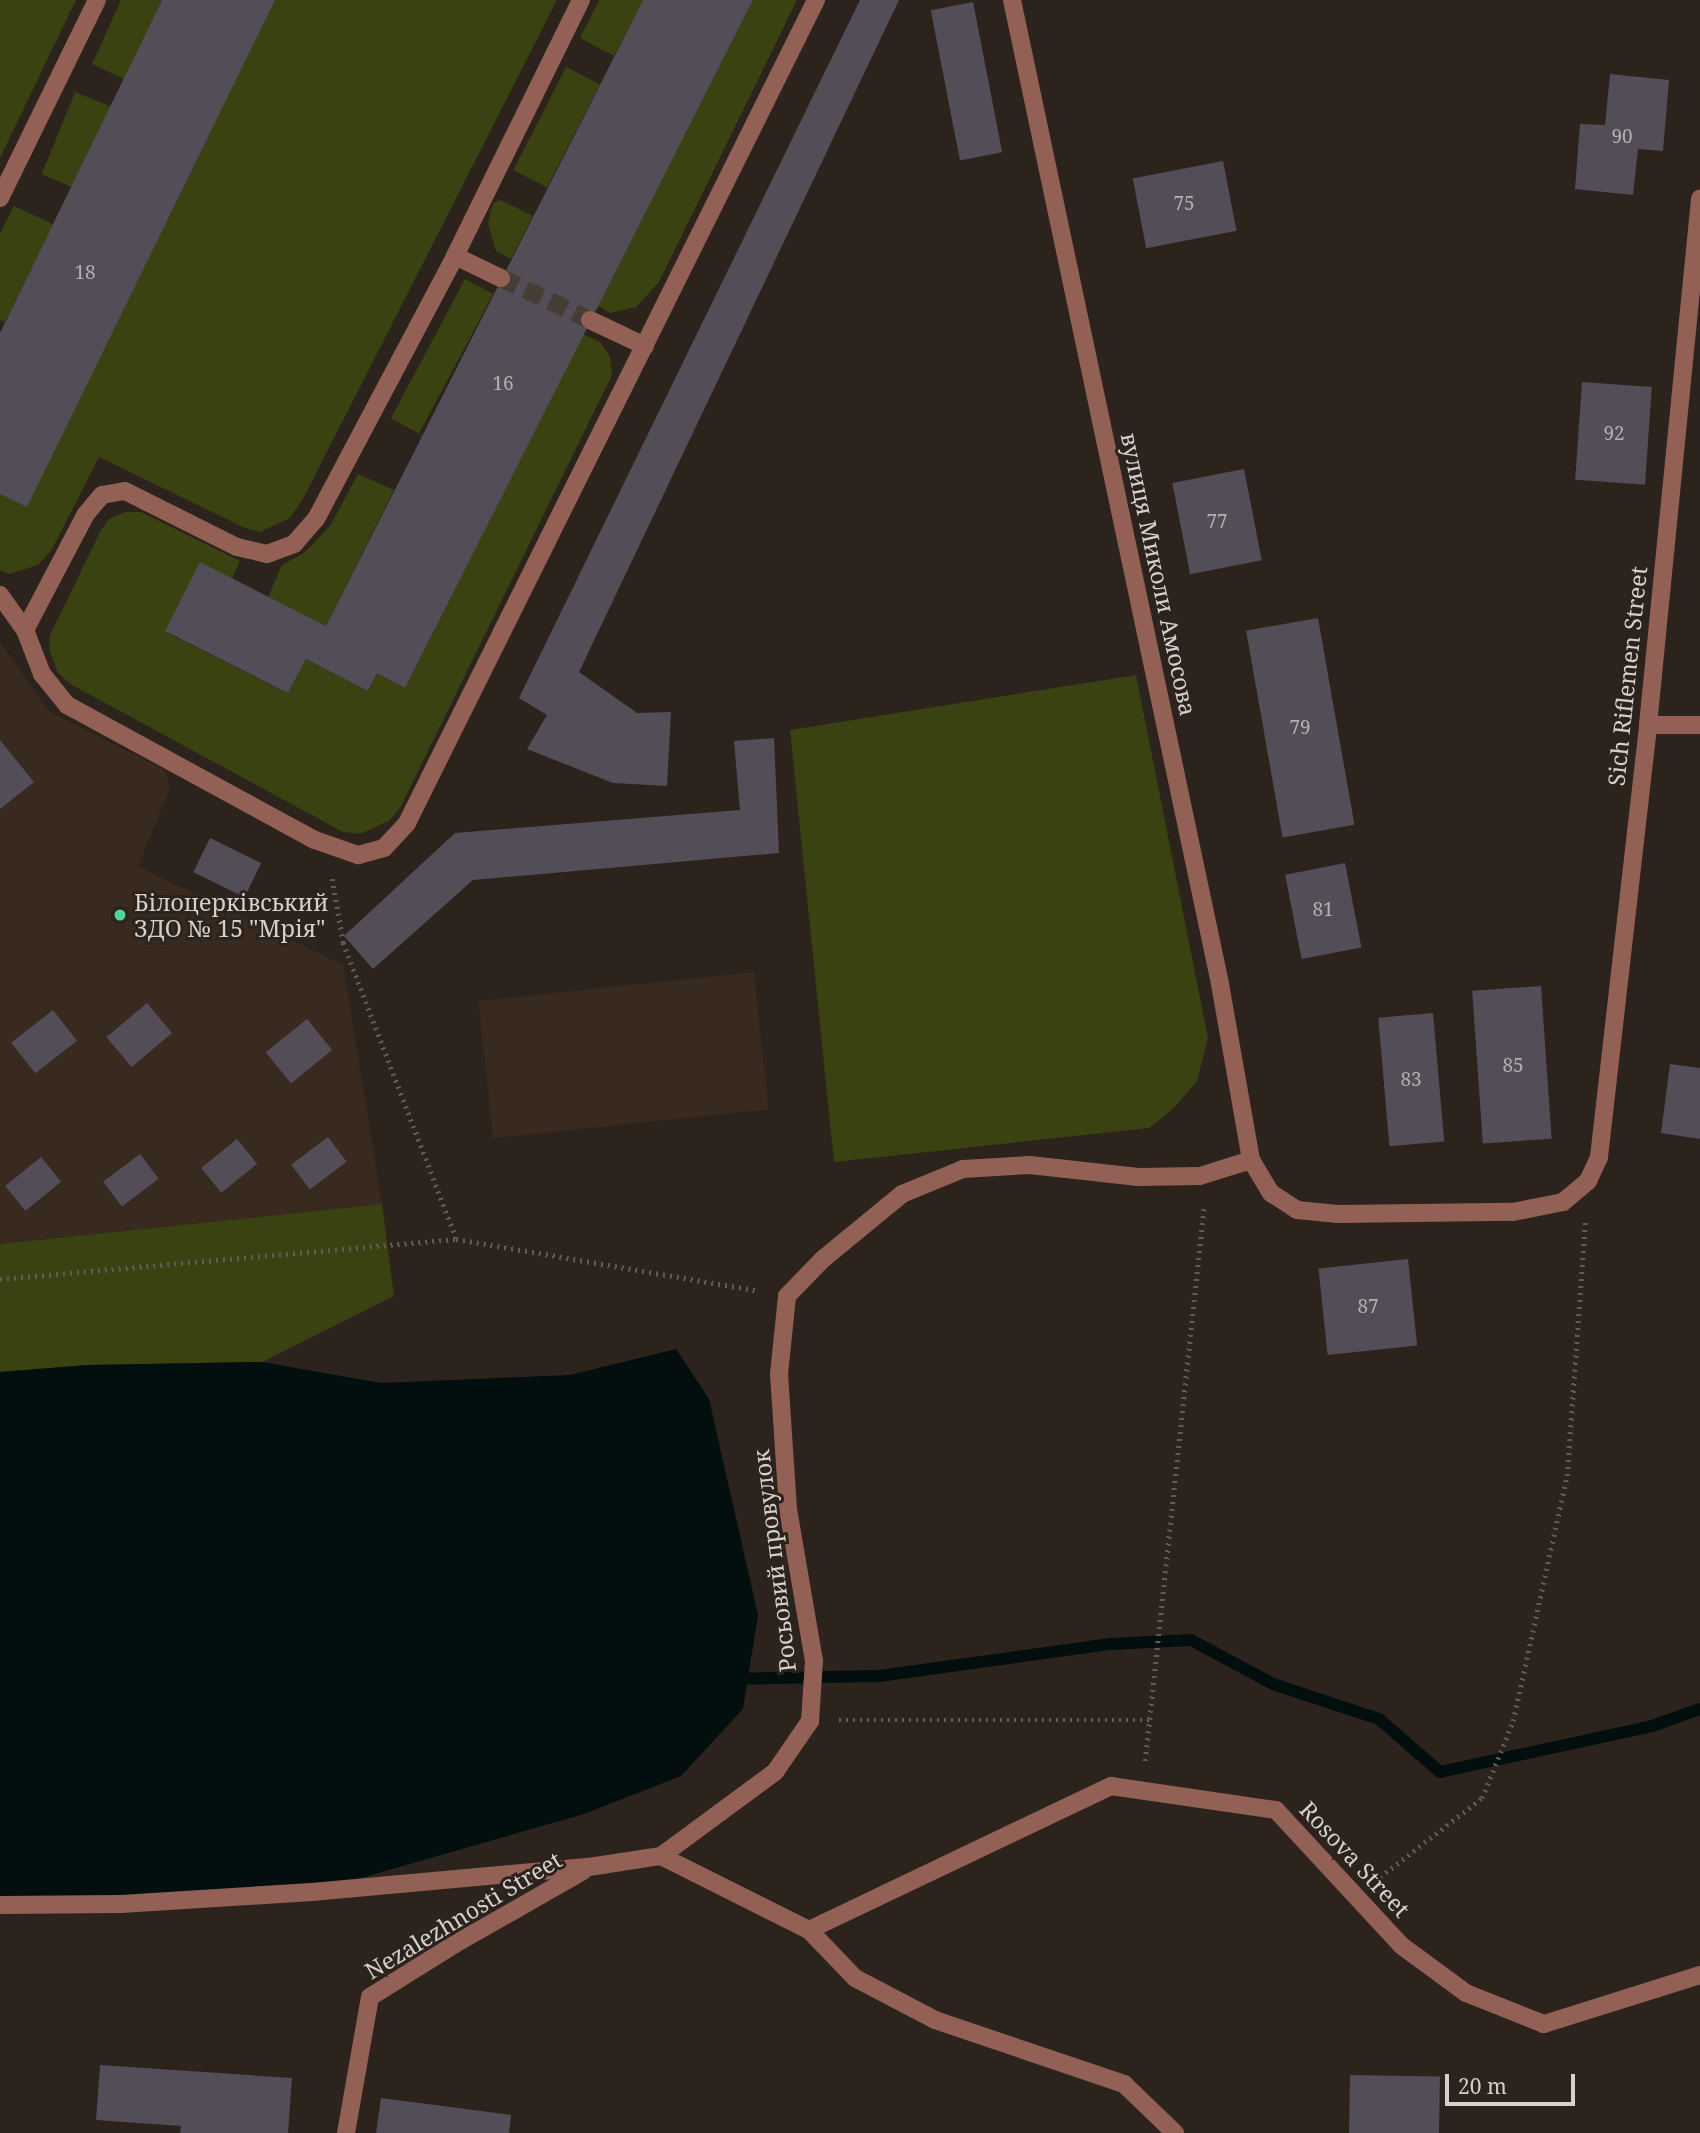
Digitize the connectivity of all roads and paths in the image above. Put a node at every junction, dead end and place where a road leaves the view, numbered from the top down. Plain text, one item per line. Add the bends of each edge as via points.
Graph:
1 (97, 0) edge
2 (581, 0) edge
3 (816, 0) edge
4 (1012, 0) edge
5 (0, 198) edge
6 (1700, 199) edge
7 (455, 256) junction
8 (501, 278) tunnel mouth
9 (590, 320) tunnel mouth
10 (645, 346) junction
11 (0, 595) edge
12 (25, 630) junction
13 (1648, 725) junction
14 (1700, 725) edge
15 (325, 844) junction
16 (1251, 1160) junction
17 (1208, 1174) junction
18 (1588, 1181) junction
19 (456, 1239) junction
20 (1, 1279) edge
21 (787, 1296) junction
22 (811, 1714) junction
23 (1149, 1720) junction
24 (1142, 1790) junction
25 (661, 1856) junction
26 (589, 1867) junction
27 (1356, 1897) junction
28 (0, 1905) edge
29 (809, 1930) junction
30 (1700, 1975) edge
31 (346, 2133) edge
32 (1174, 2133) edge

1 - 5 street
2 - 7 street
3 - 10 street
4 - 16 street, вулиця Миколи Амосова via 1220,984
6 - 13 street, Sich Riflemen Street
7 - 8 street
7 - 12 street via 316,519 294,544 267,554 237,547 125,491 102,495 86,514
9 - 10 street
10 - 15 street via 407,823 374,853 358,855
11 - 12 street
12 - 15 street via 43,674 67,705
13 - 14 street
13 - 18 street, Sich Riflemen Street via 1599,1157
15 - 19 path via 343,943
16 - 17 street
16 - 18 street via 1271,1193 1297,1210 1338,1214 1513,1212 1563,1202
17 - 21 street via 1138,1177 1030,1165 963,1169 902,1194 823,1259
17 - 23 path
18 - 27 path via 1567,1476 1510,1728 1482,1798
19 - 20 path
19 - 21 path
21 - 22 street, Росьовий провулок via 779,1374 788,1509 814,1661
22 - 23 path
22 - 25 street via 775,1772
23 - 24 path
24 - 27 street, Rosova Street via 1276,1810
24 - 29 street, Rosova Street via 1111,1786
25 - 26 street
25 - 29 street
26 - 28 street via 121,1904
26 - 31 street, Nezalezhnosti Street via 370,1997
27 - 30 street, Rosova Street via 1402,1946 1466,1993 1544,2024
29 - 32 street via 855,1978 935,2020 1124,2084

